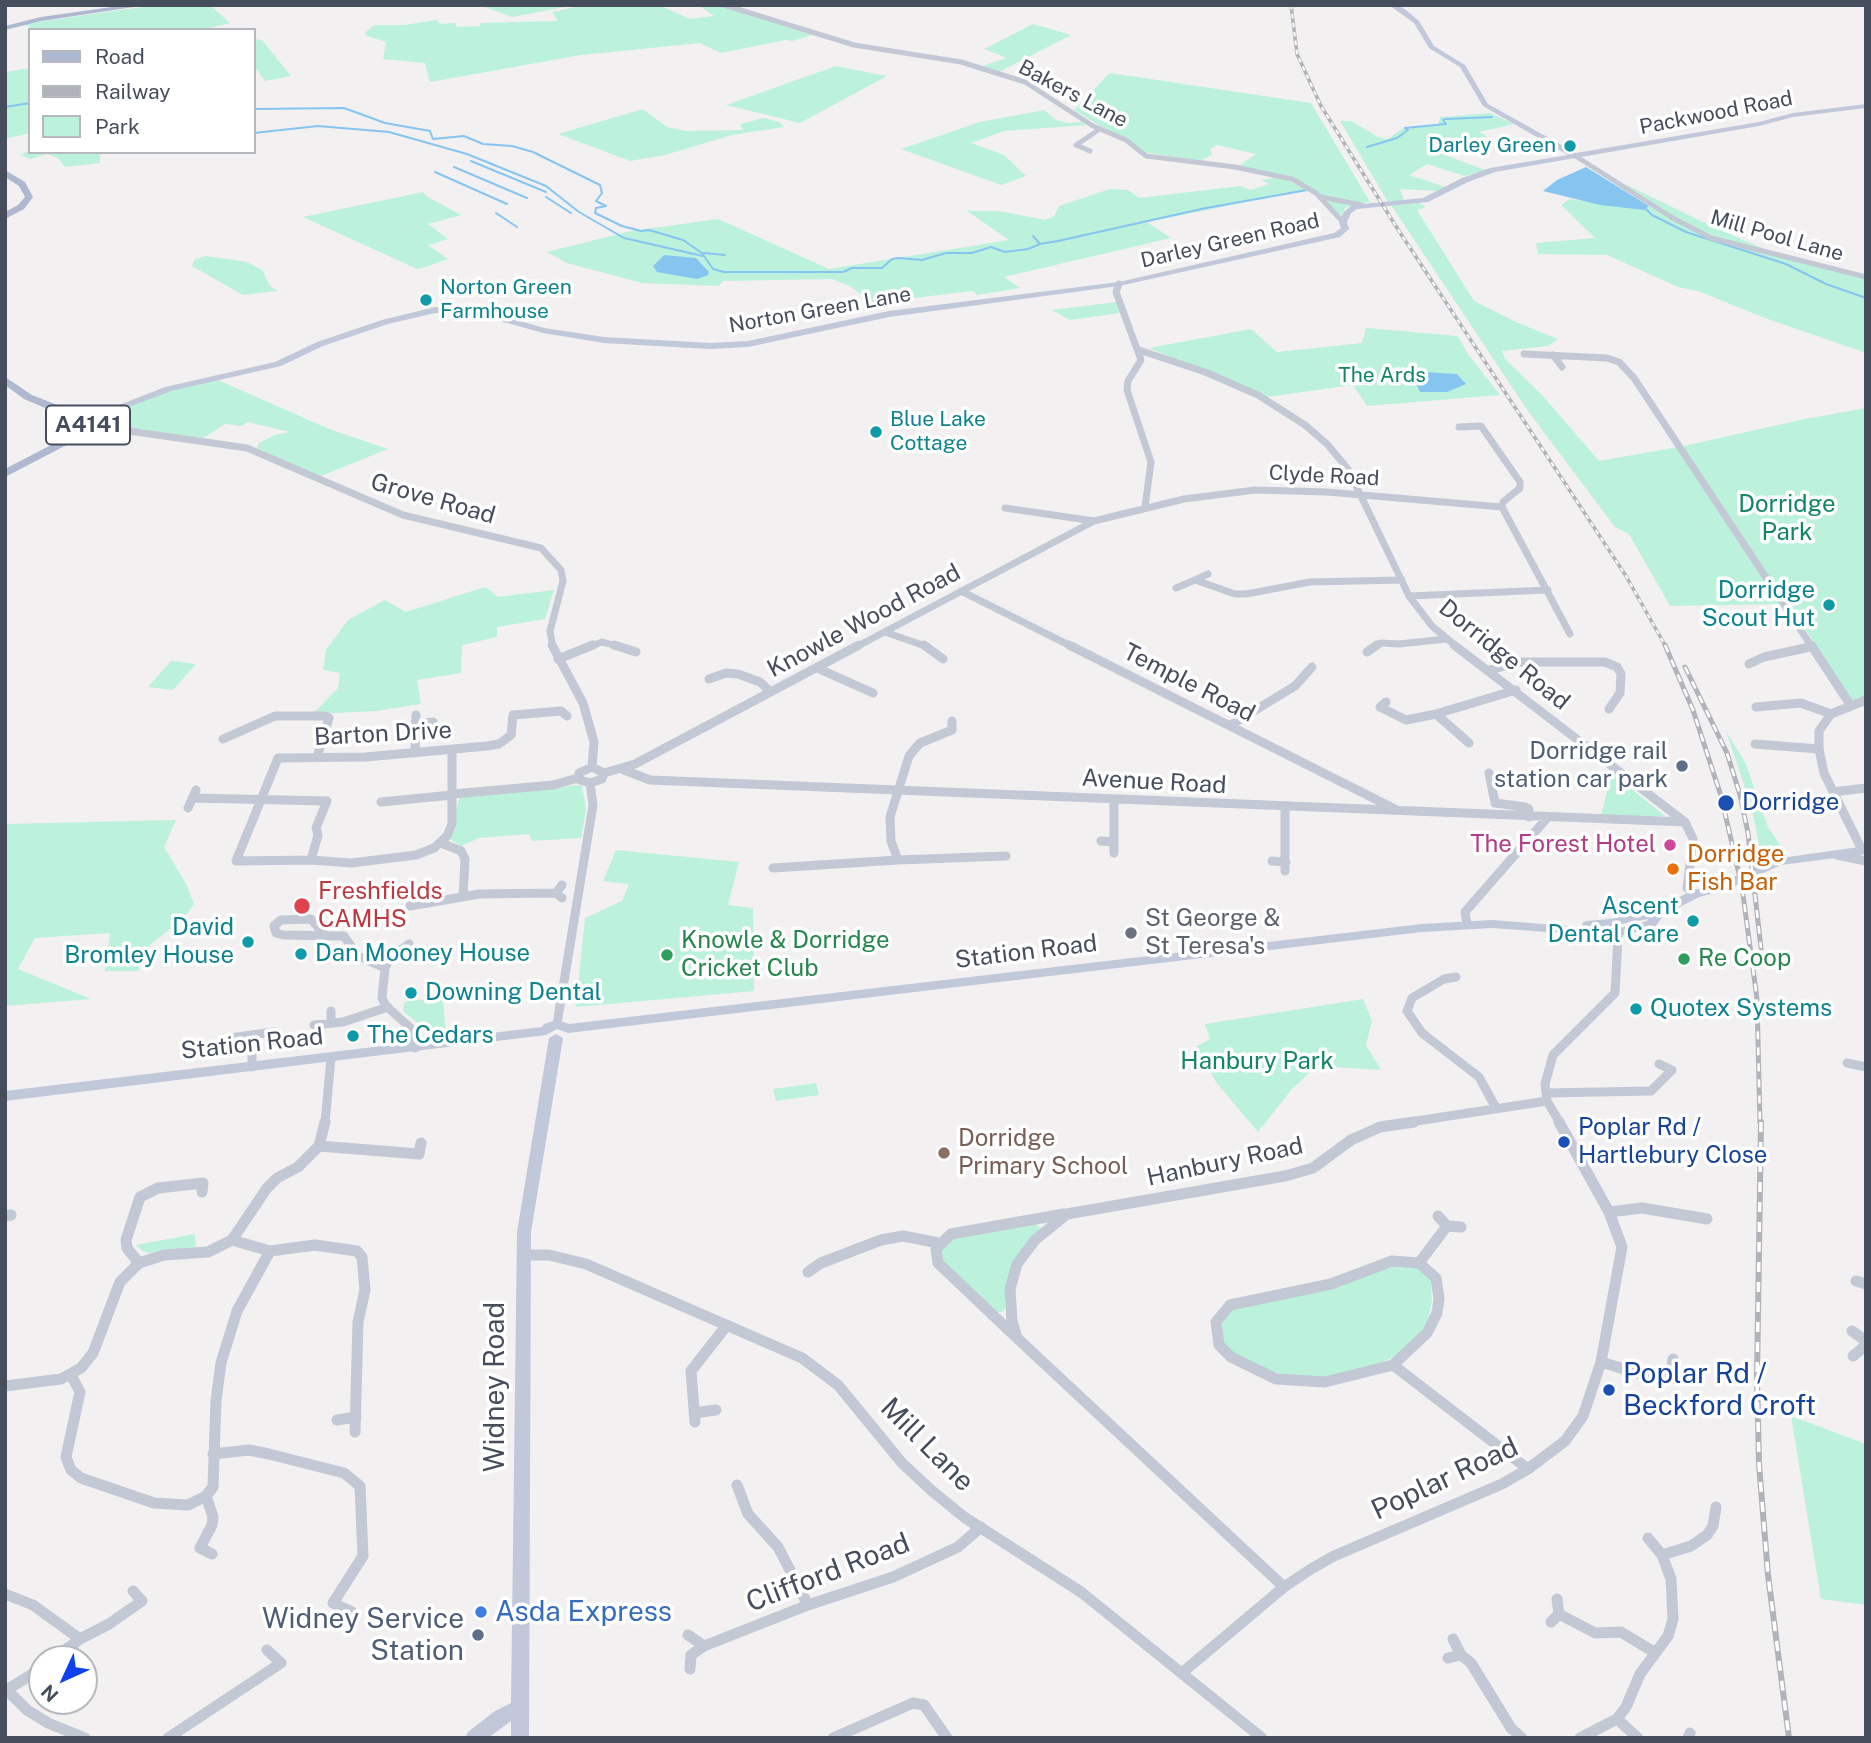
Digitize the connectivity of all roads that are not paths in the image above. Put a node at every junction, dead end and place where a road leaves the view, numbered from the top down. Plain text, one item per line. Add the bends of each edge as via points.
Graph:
1 (144, 5) edge
2 (724, 5) edge
3 (1392, 5) edge
4 (5, 28) edge
5 (1866, 106) edge
6 (1100, 130) junction
7 (1090, 151) dead end
8 (1574, 155) junction
9 (5, 173) edge
10 (1321, 197) junction
11 (1362, 205) junction
12 (5, 216) edge
13 (1343, 222) junction
14 (1866, 277) edge
15 (1117, 288) junction
16 (1139, 350) junction
17 (1524, 354) dead end
18 (1552, 355) junction
19 (1562, 367) dead end
20 (5, 380) edge
21 (87, 424) junction
22 (1459, 427) dead end
23 (5, 474) edge
24 (1363, 495) junction
25 (1145, 507) junction
26 (1502, 507) junction
27 (1005, 508) dead end
28 (1094, 521) junction
29 (1208, 574) dead end
30 (1195, 580) junction
31 (1402, 580) junction
32 (1176, 588) dead end
33 (1548, 590) junction
34 (961, 591) junction
35 (1409, 596) junction
36 (885, 632) junction
37 (1570, 634) dead end
38 (1446, 639) junction
39 (1362, 642) dead end
40 (1810, 647) junction
41 (636, 652) dead end
42 (558, 659) junction
43 (943, 659) dead end
44 (1749, 664) dead end
45 (1312, 667) dead end
46 (817, 668) junction
47 (1489, 670) junction
48 (709, 679) dead end
49 (1516, 690) junction
50 (771, 692) junction
51 (873, 694) dead end
52 (1866, 700) edge
53 (1760, 705) dead end
54 (1379, 706) dead end
55 (1851, 706) junction
56 (1609, 709) dead end
57 (563, 711) dead end
58 (1436, 714) junction
59 (1831, 714) junction
60 (1406, 720) junction
61 (433, 722) dead end
62 (1231, 725) junction
63 (1418, 726) dead end
64 (955, 728) dead end
65 (223, 739) dead end
66 (1469, 743) dead end
67 (1756, 744) dead end
68 (1819, 749) junction
69 (452, 750) junction
70 (415, 753) junction
71 (317, 757) junction
72 (592, 767) junction
73 (624, 769) junction
74 (604, 773) junction
75 (1489, 773) dead end
76 (578, 778) junction
77 (590, 783) junction
78 (1866, 788) edge
79 (897, 790) junction
80 (1833, 792) junction
81 (453, 795) junction
82 (262, 800) junction
83 (1114, 800) junction
84 (380, 802) dead end
85 (1777, 804) dead end
86 (1285, 807) junction
87 (1839, 807) junction
88 (188, 808) dead end
89 (1400, 812) junction
90 (1529, 817) junction
91 (1546, 818) junction
92 (1685, 822) junction
93 (1101, 841) dead end
94 (1114, 842) junction
95 (441, 843) junction
96 (1114, 853) dead end
97 (1864, 854) edge
98 (1006, 856) dead end
99 (311, 860) junction
100 (898, 860) junction
101 (1272, 861) dead end
102 (773, 868) dead end
103 (560, 892) dead end
104 (1695, 894) junction
105 (463, 897) junction
106 (410, 906) dead end
107 (1467, 924) junction
108 (1613, 928) junction
109 (324, 934) junction
110 (409, 944) dead end
111 (385, 968) junction
112 (1456, 977) dead end
113 (388, 1007) junction
114 (331, 1011) dead end
115 (331, 1023) junction
116 (314, 1026) dead end
117 (557, 1030) junction
118 (274, 1032) dead end
119 (252, 1035) junction
120 (230, 1038) dead end
121 (415, 1048) junction
122 (331, 1058) junction
123 (1847, 1063) dead end
124 (1659, 1064) dead end
125 (253, 1067) junction
126 (1866, 1067) edge
127 (5, 1096) edge
128 (1546, 1097) junction
129 (1496, 1108) junction
130 (421, 1143) dead end
131 (319, 1146) junction
132 (202, 1192) dead end
133 (1609, 1212) junction
134 (1067, 1214) junction
135 (1438, 1216) dead end
136 (1707, 1219) dead end
137 (1447, 1226) junction
138 (1461, 1227) dead end
139 (232, 1240) junction
140 (939, 1243) junction
141 (270, 1251) junction
142 (524, 1255) junction
143 (139, 1263) junction
144 (1419, 1263) junction
145 (808, 1272) dead end
146 (727, 1325) junction
147 (1852, 1331) dead end
148 (1017, 1338) junction
149 (1866, 1343) edge
150 (1853, 1356) dead end
151 (1674, 1359) dead end
152 (1601, 1362) junction
153 (1392, 1365) junction
154 (71, 1375) junction
155 (5, 1386) edge
156 (716, 1410) dead end
157 (356, 1417) junction
158 (337, 1420) dead end
159 (355, 1432) dead end
160 (213, 1454) junction
161 (1528, 1469) junction
162 (737, 1485) dead end
163 (206, 1496) junction
164 (1716, 1507) dead end
165 (981, 1527) junction
166 (1648, 1538) dead end
167 (212, 1554) dead end
168 (1662, 1555) junction
169 (1284, 1587) junction
170 (133, 1591) dead end
171 (5, 1594) edge
172 (1557, 1599) dead end
173 (808, 1605) junction
174 (352, 1612) dead end
175 (688, 1635) dead end
176 (80, 1639) junction
177 (1453, 1639) dead end
178 (72, 1645) edge
179 (704, 1646) junction
180 (267, 1650) dead end
181 (1654, 1652) junction
182 (690, 1669) dead end
183 (1183, 1672) junction
184 (28, 1677) edge
185 (6, 1690) edge
186 (519, 1708) junction
187 (1617, 1719) junction
188 (85, 1738) edge
189 (168, 1738) edge
190 (474, 1738) edge
191 (520, 1738) edge
192 (833, 1738) edge
193 (947, 1738) edge
194 (1262, 1738) edge
195 (1522, 1738) edge
196 (1580, 1738) edge
197 (1638, 1738) edge

1 - 4 main road
2 - 6 street, Bakers Lane via 853,45 958,61 1025,82
3 - 8 street via 1417,22 1431,47 1463,66 1485,105
5 - 8 street, Packwood Road
6 - 7 street via 1076,145
6 - 10 street, Bakers Lane via 1151,157 1274,174
8 - 11 street via 1493,170 1421,201
8 - 14 street, Mill Pool Lane via 1711,238
9 - 12 main road via 22,184 29,197
10 - 11 street, Bakers Lane
10 - 13 street, Bakers Lane
11 - 13 street, Darley Green Road via 1348,212
13 - 15 street, Darley Green Road via 1345,229 1337,234
15 - 16 street
15 - 21 street, Norton Green Lane via 889,314 764,341 710,346 604,340 543,330 472,310 435,310 320,344 278,364 168,389
16 - 24 street, Dorridge Road via 1235,384 1276,406 1327,444
16 - 25 street via 1141,360 1127,390 1151,462
17 - 18 street
18 - 19 street
18 - 40 street via 1619,362 1633,377
20 - 21 main road, A4141
21 - 23 main road, A4141 via 78,435
21 - 42 street, Grove Road via 247,448 402,515 541,548 555,562 563,581 551,631
22 - 26 street via 1481,426 1520,482 1520,488
24 - 25 street, Clyde Road via 1255,490
24 - 26 street, Clyde Road
24 - 31 street, Dorridge Road
25 - 28 street, Knowle Wood Road
26 - 33 street
27 - 28 street
28 - 34 street, Knowle Wood Road
29 - 30 street
30 - 31 street via 1246,594 1310,582
30 - 32 street
31 - 35 street, Dorridge Road
33 - 35 street
33 - 37 street
34 - 36 street, Knowle Wood Road
34 - 62 street, Temple Road
35 - 38 street, Dorridge Road
36 - 43 street via 926,646
36 - 46 street, Knowle Wood Road
38 - 39 street via 1381,643 1370,649
38 - 47 street, Dorridge Road
40 - 44 street
40 - 55 street
41 - 42 street via 602,642
42 - 72 street, Grove Road via 583,703 594,742
45 - 62 street via 1295,686
46 - 50 street, Knowle Wood Road
46 - 51 street
47 - 49 street, Dorridge Road
47 - 56 street via 1522,662 1605,662 1621,674 1620,693
48 - 50 street via 738,674 760,682
49 - 58 street
49 - 92 street, Dorridge Road
50 - 73 street, Knowle Wood Road
52 - 55 street
53 - 59 street via 1801,703
54 - 60 street
55 - 59 street
57 - 69 street, Barton Drive via 512,711 513,730 507,740
58 - 60 street
58 - 66 street via 1450,733
59 - 68 street via 1819,731
60 - 63 street
61 - 70 street via 416,720
62 - 89 street, Temple Road
64 - 79 street via 914,748
65 - 71 street via 275,716 325,716 329,718
67 - 68 street
68 - 80 street
69 - 70 street, Barton Drive
69 - 81 street
70 - 71 street, Barton Drive
71 - 82 street, Barton Drive via 278,758
72 - 74 street
72 - 76 street via 581,771
73 - 74 street, Knowle Wood Road
73 - 79 street, Avenue Road via 650,780
74 - 77 street via 602,779
75 - 90 street via 1495,803 1527,807
76 - 77 street
76 - 81 street via 553,785
77 - 117 street via 593,804
78 - 80 street
79 - 83 street, Avenue Road
79 - 100 street via 890,817
80 - 87 street
81 - 84 street
81 - 95 street via 452,824
82 - 88 street via 194,794
82 - 99 street via 327,801 316,828
82 - 99 street via 236,861
83 - 86 street, Avenue Road
83 - 94 street
85 - 87 street
86 - 89 street, Avenue Road
86 - 101 street via 1286,866
87 - 97 street
89 - 90 street, Avenue Road
90 - 91 street, Avenue Road
91 - 92 street, Avenue Road
91 - 107 street via 1465,912
92 - 104 street via 1693,839 1687,888
93 - 94 street
94 - 96 street
95 - 99 street via 425,853 338,864
95 - 105 street via 461,851 465,859
97 - 104 street, Station Road via 1828,853 1778,862
98 - 100 street
100 - 102 street
103 - 105 street
104 - 108 street, Station Road via 1659,913 1651,923
105 - 106 street via 427,907
107 - 108 street, Station Road via 1579,932
107 - 117 street, Station Road
108 - 128 street via 1615,993 1553,1055 1546,1075
109 - 109 street via 283,935 276,933 274,926 281,920 311,919
109 - 111 street via 344,936 358,956
110 - 111 street via 390,958
111 - 113 street via 382,998
112 - 129 street via 1412,998 1407,1012 1422,1033 1479,1077
113 - 115 street
113 - 121 street via 414,1031
114 - 115 street
115 - 116 street
117 - 121 street, Station Road
117 - 142 street, Widney Road
118 - 119 street
119 - 120 street
119 - 125 street
121 - 122 street, Station Road
122 - 125 street, Station Road
122 - 131 street via 327,1115
123 - 126 street
124 - 128 street, Hanbury Road via 1672,1070 1651,1091
125 - 127 street, Station Road
128 - 129 street, Hanbury Road
128 - 133 street, Poplar Road
129 - 134 street, Hanbury Road via 1380,1127 1351,1140 1318,1165 1296,1173
130 - 131 street via 419,1154
131 - 139 street via 267,1188
132 - 143 street via 203,1183 159,1188 140,1197 126,1240
133 - 136 street via 1642,1208
133 - 152 street, Poplar Road via 1622,1247
134 - 140 street, Hanbury Road via 951,1234
134 - 148 street, Hanbury Road via 1035,1240 1017,1264 1010,1289
135 - 137 street
137 - 138 street
137 - 144 street
139 - 141 street
139 - 143 street via 208,1252 164,1255
140 - 145 street via 903,1236 881,1240
140 - 148 street via 938,1263
141 - 157 street via 315,1245 350,1248 362,1257 365,1290 358,1322
141 - 160 street via 237,1311 226,1345
142 - 146 street, Mill Lane via 575,1259
142 - 186 street, Widney Road
143 - 154 street via 120,1282 89,1361
144 - 153 street via 1436,1278 1437,1313 1427,1333
144 - 153 street via 1392,1261 1331,1284 1244,1300 1230,1305 1216,1322 1219,1345 1231,1357 1276,1379 1325,1382
146 - 156 street via 691,1371 695,1418
146 - 165 street, Mill Lane via 821,1371 914,1475
147 - 149 street
148 - 169 street
149 - 150 street
151 - 152 street via 1671,1376 1644,1375
152 - 161 street, Poplar Road via 1576,1428
153 - 161 street
154 - 155 street
154 - 163 street via 80,1392 66,1457 71,1470 80,1478 154,1503 188,1505
157 - 158 street
157 - 159 street
160 - 163 street via 213,1486
160 - 174 street via 249,1450 269,1454 344,1474 360,1486 363,1556 333,1603
161 - 169 street, Poplar Road via 1334,1556
162 - 173 street via 748,1514 778,1547
163 - 167 street via 213,1517 200,1548
164 - 168 street via 1707,1535 1691,1546
165 - 173 street, Clifford Road via 958,1547 893,1577
165 - 183 street, Mill Lane via 1081,1592
166 - 168 street
168 - 181 street via 1671,1579 1673,1619 1668,1636
169 - 183 street, Poplar Road
170 - 176 street via 142,1601
171 - 176 street via 33,1605
172 - 181 street via 1555,1618 1595,1633 1621,1632
173 - 179 street, Clifford Road
175 - 179 street
176 - 178 street
177 - 195 street via 1455,1657 1482,1678 1511,1728
179 - 182 street via 691,1655
180 - 189 street via 281,1663
181 - 187 street
183 - 194 street, Mill Lane
184 - 185 street
185 - 188 street via 37,1717
186 - 190 street
186 - 191 street, Widney Road
187 - 196 street
187 - 197 street
192 - 193 street via 914,1703 925,1705

